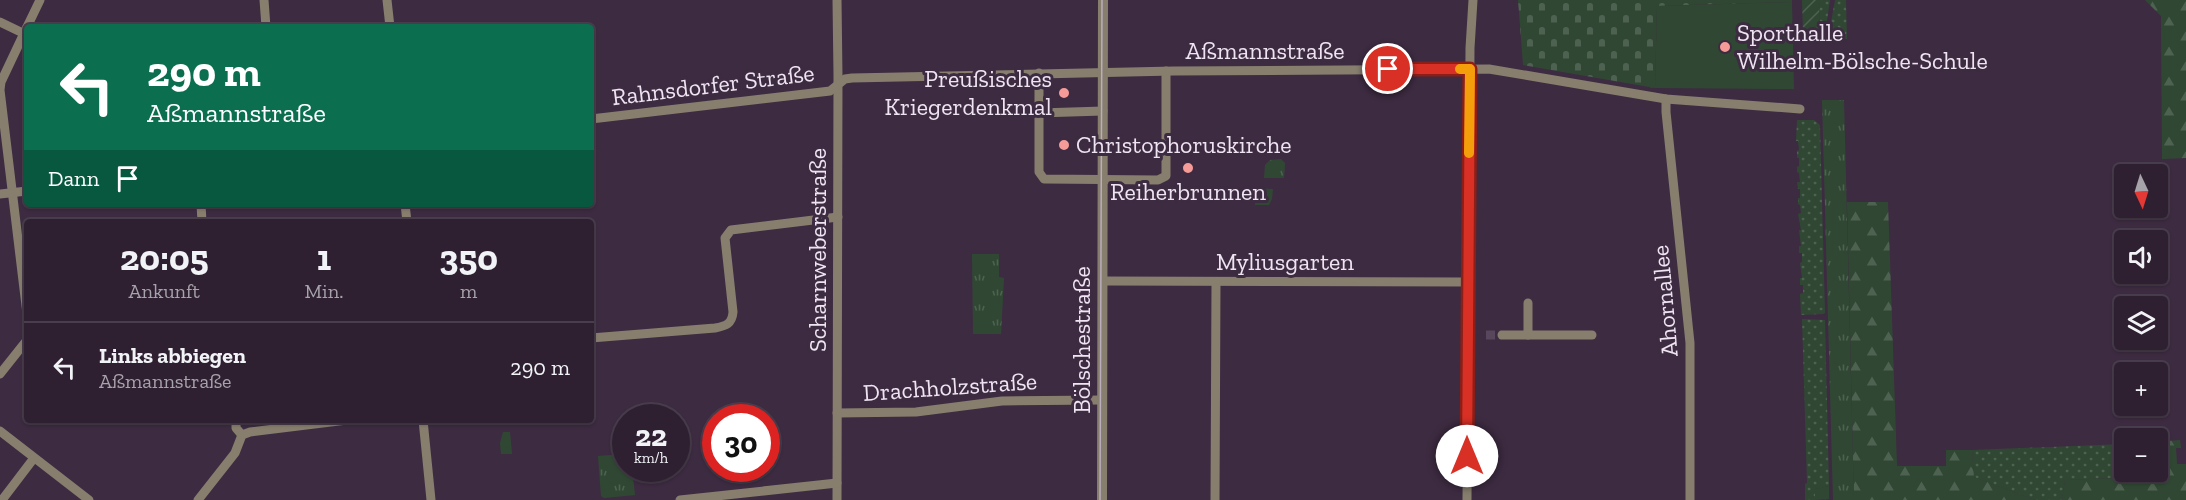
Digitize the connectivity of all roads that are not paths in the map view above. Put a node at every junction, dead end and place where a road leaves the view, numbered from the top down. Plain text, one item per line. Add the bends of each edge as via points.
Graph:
1 (40, 0) edge
2 (264, 0) edge
3 (387, 0) edge
4 (837, 0) edge
5 (1103, 0) edge
6 (1473, 0) edge
7 (0, 22) edge
8 (29, 24) edge
9 (266, 24) edge
10 (390, 24) edge
11 (24, 29) edge
12 (24, 34) edge
13 (1470, 69) junction
14 (1166, 71) junction
15 (1103, 72) junction
16 (1039, 73) junction
17 (838, 84) junction
18 (1666, 99) junction
19 (1800, 109) dead end
20 (1103, 111) junction
21 (1039, 113) junction
22 (594, 119) edge
23 (1103, 179) junction
24 (24, 191) edge
25 (12, 192) junction
26 (0, 194) edge
27 (838, 217) junction
28 (1103, 281) junction
29 (1216, 282) junction
30 (1468, 282) junction
31 (24, 290) edge
32 (1528, 303) dead end
33 (1502, 335) tunnel mouth
34 (1528, 335) junction
35 (1592, 335) dead end
36 (594, 338) edge
37 (24, 346) edge
38 (0, 374) edge
39 (1102, 400) junction
40 (837, 413) junction
41 (236, 423) edge
42 (323, 423) edge
43 (423, 423) edge
44 (0, 431) edge
45 (242, 435) junction
46 (34, 458) junction
47 (837, 483) junction
48 (2, 500) edge
49 (89, 500) edge
50 (198, 500) edge
51 (431, 500) edge
52 (680, 500) edge
53 (837, 500) edge
54 (1102, 500) edge
55 (1215, 500) edge
56 (1467, 500) edge
57 (1690, 500) edge

1 - 8 street
2 - 9 street
3 - 10 street
4 - 17 street, Scharnweberstraße
5 - 15 street, Bölschestraße
6 - 13 street
7 - 11 street
12 - 25 street via 1,82
13 - 14 street, Aßmannstraße
13 - 18 street, Aßmannstraße
13 - 30 street
14 - 15 street, Aßmannstraße
14 - 23 street via 1166,176 1158,180
15 - 16 street, Aßmannstraße
15 - 20 street, Bölschestraße
16 - 17 street, Aßmannstraße via 852,78
16 - 21 street
17 - 22 street, Rahnsdorfer Straße via 830,91
17 - 27 street, Scharnweberstraße
18 - 19 street, Aßmannstraße
18 - 57 street, Ahornallee via 1690,343
20 - 21 street
20 - 23 street, Bölschestraße
21 - 23 street via 1039,172 1044,179
23 - 28 street, Bölschestraße
24 - 25 street
25 - 26 street
25 - 31 street
27 - 36 street via 727,233 733,312 728,324
27 - 40 street, Scharnweberstraße
28 - 29 street, Myliusgarten
28 - 39 street, Bölschestraße
29 - 30 street, Myliusgarten
29 - 55 street
30 - 56 street
32 - 34 street
33 - 34 street
34 - 35 street
37 - 38 street
39 - 40 street, Drachholzstraße via 1002,401 900,414
39 - 54 street, Bölschestraße
40 - 47 street, Scharnweberstraße
41 - 45 street
42 - 45 street
43 - 51 street
44 - 46 street
45 - 50 street via 235,453
46 - 48 street
46 - 49 street
47 - 52 street
47 - 53 street, Scharnweberstraße

